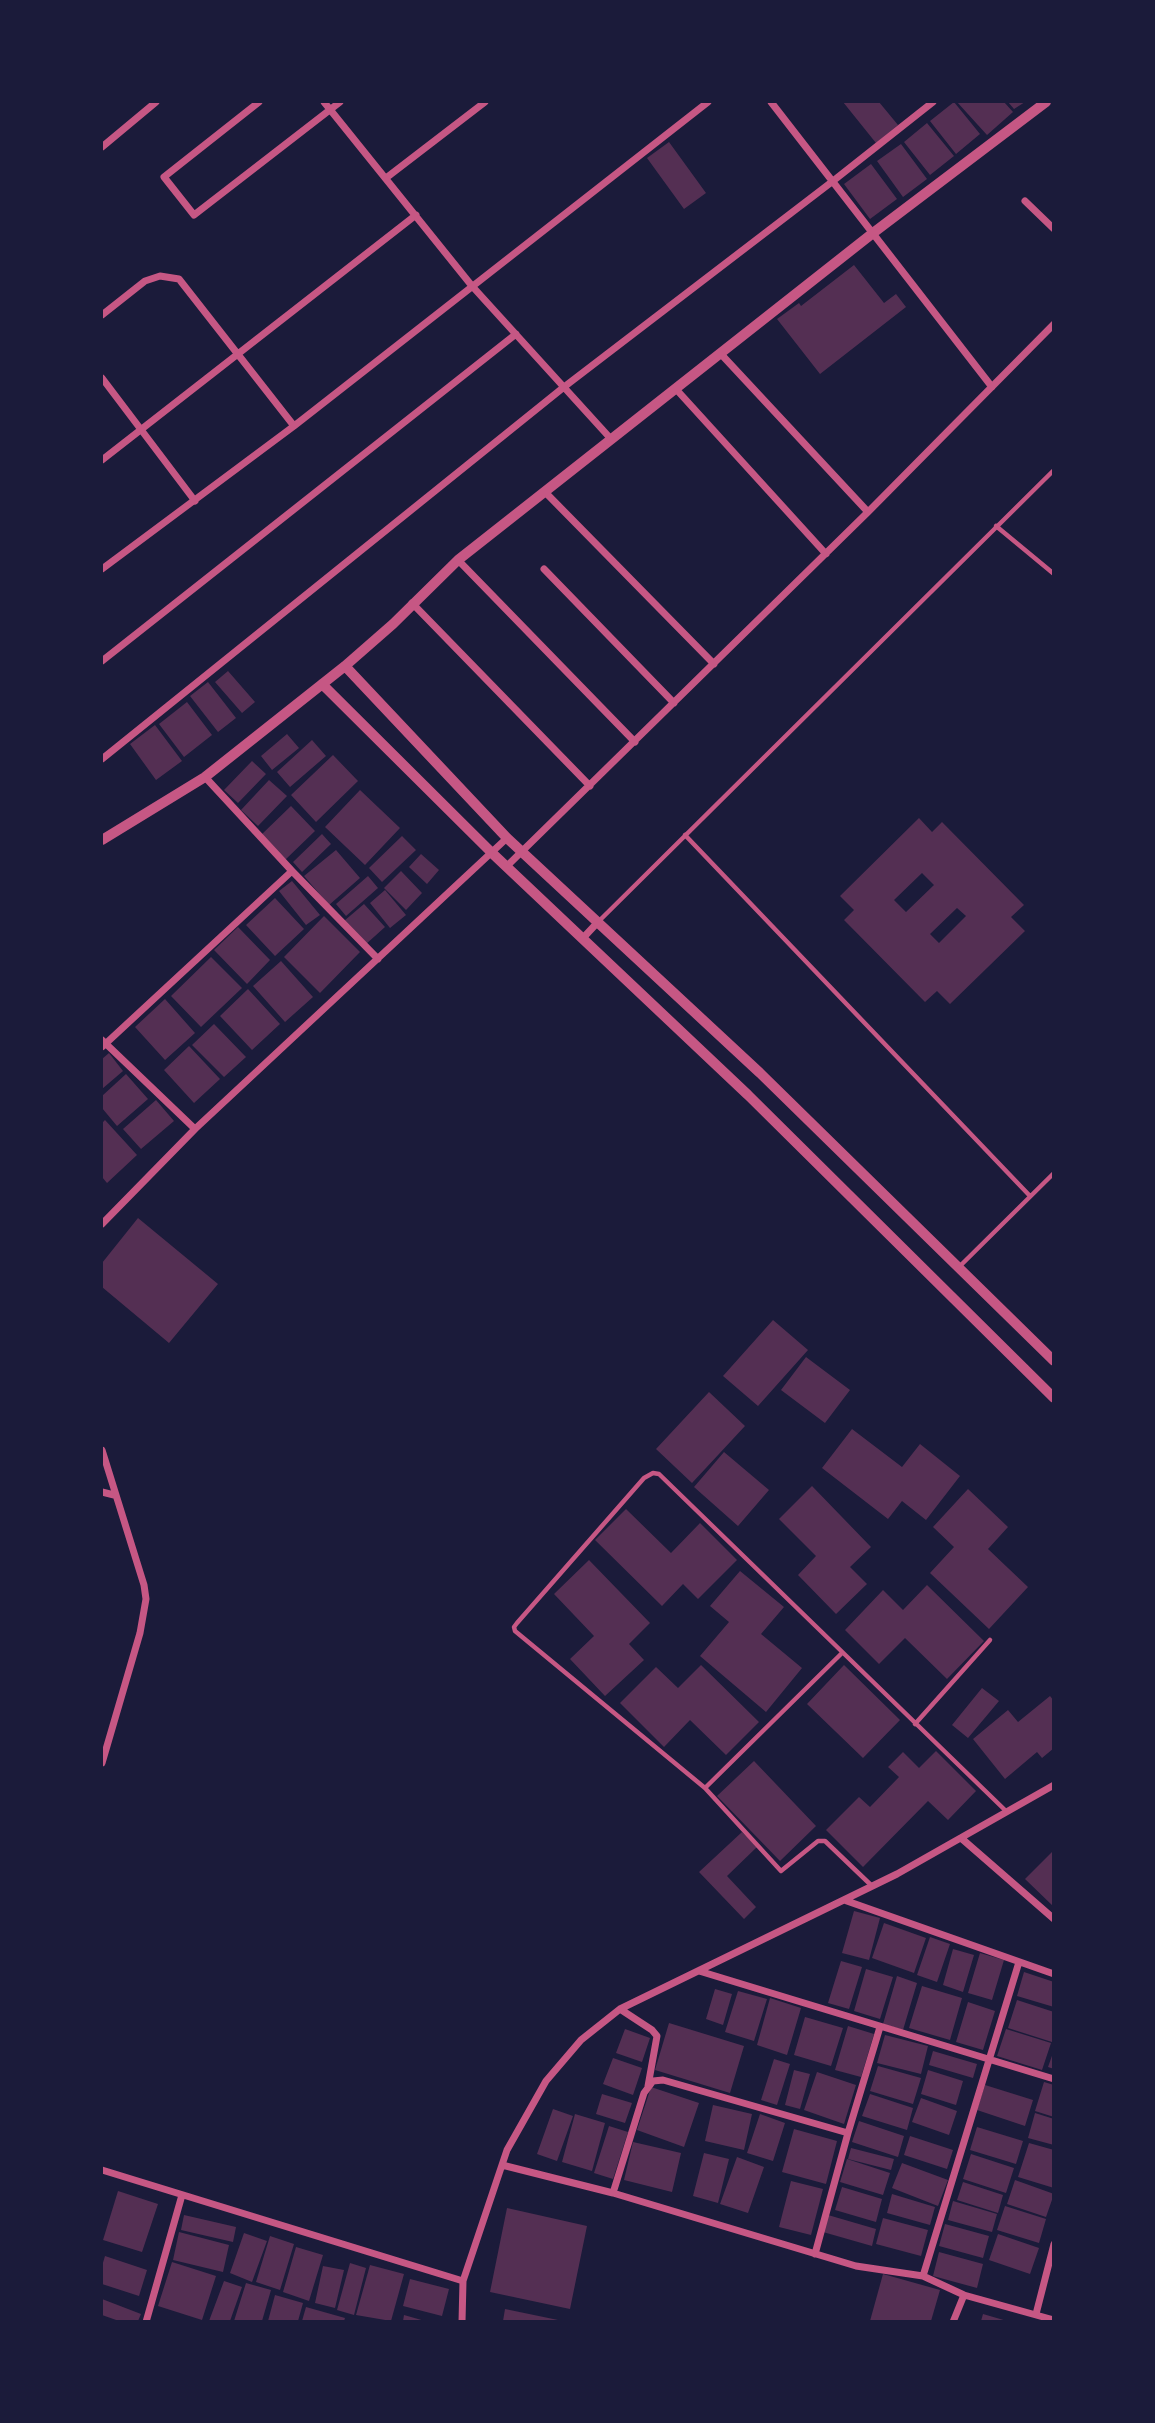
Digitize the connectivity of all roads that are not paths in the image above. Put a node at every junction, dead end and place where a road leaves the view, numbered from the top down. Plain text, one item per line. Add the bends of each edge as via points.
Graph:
1 (156, 102) edge
2 (259, 102) edge
3 (324, 102) edge
4 (340, 102) edge
5 (485, 102) edge
6 (708, 102) edge
7 (771, 102) edge
8 (933, 102) edge
9 (1046, 102) edge
10 (330, 109) junction
11 (102, 147) edge
12 (386, 178) junction
13 (833, 181) junction
14 (1025, 201) dead end
15 (416, 215) junction
16 (1054, 229) edge
17 (873, 233) junction
18 (472, 286) junction
19 (102, 315) edge
20 (1054, 324) edge
21 (516, 334) junction
22 (720, 353) junction
23 (237, 354) junction
24 (102, 378) edge
25 (564, 387) junction
26 (992, 387) junction
27 (675, 388) junction
28 (294, 426) junction
29 (139, 430) junction
30 (611, 439) junction
31 (102, 460) edge
32 (1054, 470) edge
33 (545, 492) junction
34 (195, 501) junction
35 (868, 512) junction
36 (996, 526) junction
37 (826, 554) junction
38 (458, 560) junction
39 (102, 569) edge
40 (544, 569) dead end
41 (1054, 575) edge
42 (412, 603) junction
43 (102, 661) edge
44 (714, 664) junction
45 (345, 666) junction
46 (322, 684) junction
47 (674, 703) junction
48 (635, 742) junction
49 (102, 759) edge
50 (205, 776) junction
51 (590, 786) junction
52 (685, 835) junction
53 (507, 838) junction
54 (102, 840) edge
55 (523, 852) junction
56 (492, 853) junction
57 (507, 866) junction
58 (292, 872) junction
59 (598, 922) junction
60 (583, 939) junction
61 (378, 959) junction
62 (103, 1044) edge
63 (195, 1129) junction
64 (1054, 1173) edge
65 (1030, 1196) junction
66 (102, 1224) edge
67 (958, 1268) junction
68 (1054, 1361) edge
69 (1054, 1398) edge
70 (102, 1450) edge
71 (102, 1492) edge
72 (114, 1496) junction
73 (990, 1640) dead end
74 (842, 1653) junction
75 (915, 1724) junction
76 (102, 1763) edge
77 (1054, 1786) edge
78 (705, 1788) junction
79 (1007, 1813) junction
80 (961, 1838) junction
81 (872, 1886) junction
82 (844, 1900) junction
83 (1054, 1919) edge
84 (1019, 1962) junction
85 (699, 1970) junction
86 (1054, 1974) edge
87 (620, 2009) junction
88 (880, 2027) junction
89 (989, 2060) junction
90 (1054, 2078) edge
91 (648, 2086) junction
92 (848, 2133) junction
93 (502, 2165) junction
94 (102, 2170) edge
95 (613, 2193) junction
96 (182, 2195) junction
97 (1054, 2244) edge
98 (815, 2254) junction
99 (923, 2276) junction
100 (463, 2281) junction
101 (964, 2295) junction
102 (1036, 2314) junction
103 (1054, 2320) edge
104 (146, 2322) edge
105 (462, 2322) edge
106 (953, 2322) edge

1 - 11 street
2 - 10 street via 164,177 194,215
3 - 10 street
4 - 10 street
5 - 12 street
6 - 18 street
7 - 13 street
8 - 13 street
9 - 17 street
10 - 12 street
12 - 15 street
13 - 17 street
13 - 25 street
14 - 16 street
15 - 18 street
15 - 23 street
17 - 22 street
17 - 26 street
18 - 21 street
18 - 28 street
19 - 23 street via 145,281 160,276 179,279
20 - 26 street
21 - 25 street
21 - 43 street
22 - 27 street
22 - 35 street
23 - 28 street
23 - 29 street
24 - 29 street
25 - 30 street
25 - 49 street
26 - 35 street
27 - 30 street
27 - 37 street
28 - 34 street
29 - 31 street
29 - 34 street
30 - 33 street
32 - 36 lane
33 - 38 street
33 - 44 street
34 - 39 street
35 - 37 street
36 - 41 lane
36 - 52 lane
37 - 44 street
38 - 42 street
38 - 48 street
40 - 47 street
42 - 45 street
42 - 51 street
44 - 47 street
45 - 46 street
45 - 53 street
46 - 50 street
46 - 56 street
47 - 48 street
48 - 51 street
50 - 54 street
50 - 58 street
51 - 55 street
52 - 59 lane
52 - 65 lane
53 - 55 street
53 - 56 street
55 - 57 street
55 - 59 street
56 - 57 street
56 - 61 street
57 - 60 street
58 - 61 street
58 - 62 street
59 - 60 street
59 - 67 street
60 - 69 street
61 - 63 street
62 - 63 street
63 - 66 street
64 - 65 lane
65 - 67 lane
67 - 68 street
70 - 72 street
71 - 72 street
72 - 76 street via 146,1599
73 - 75 lane
74 - 75 lane
74 - 78 lane
74 - 78 lane via 659,1474 645,1478 514,1627
75 - 79 lane
77 - 79 street
78 - 81 lane via 781,1871 818,1841 825,1841
79 - 80 street
80 - 81 street
80 - 83 street
81 - 82 street
82 - 84 street
82 - 85 street
84 - 86 street
84 - 89 street
85 - 87 street
85 - 88 street
87 - 91 street via 657,2036
87 - 93 street via 581,2040 546,2081
88 - 89 street
88 - 92 street
89 - 90 street
89 - 99 street
91 - 92 street via 663,2080
91 - 95 street
92 - 98 street
93 - 95 street
93 - 100 street
94 - 96 street
95 - 98 street
96 - 100 street
96 - 104 street
97 - 102 street
98 - 99 street via 856,2266
99 - 101 street
100 - 105 street
101 - 102 street
101 - 106 street
102 - 103 street

